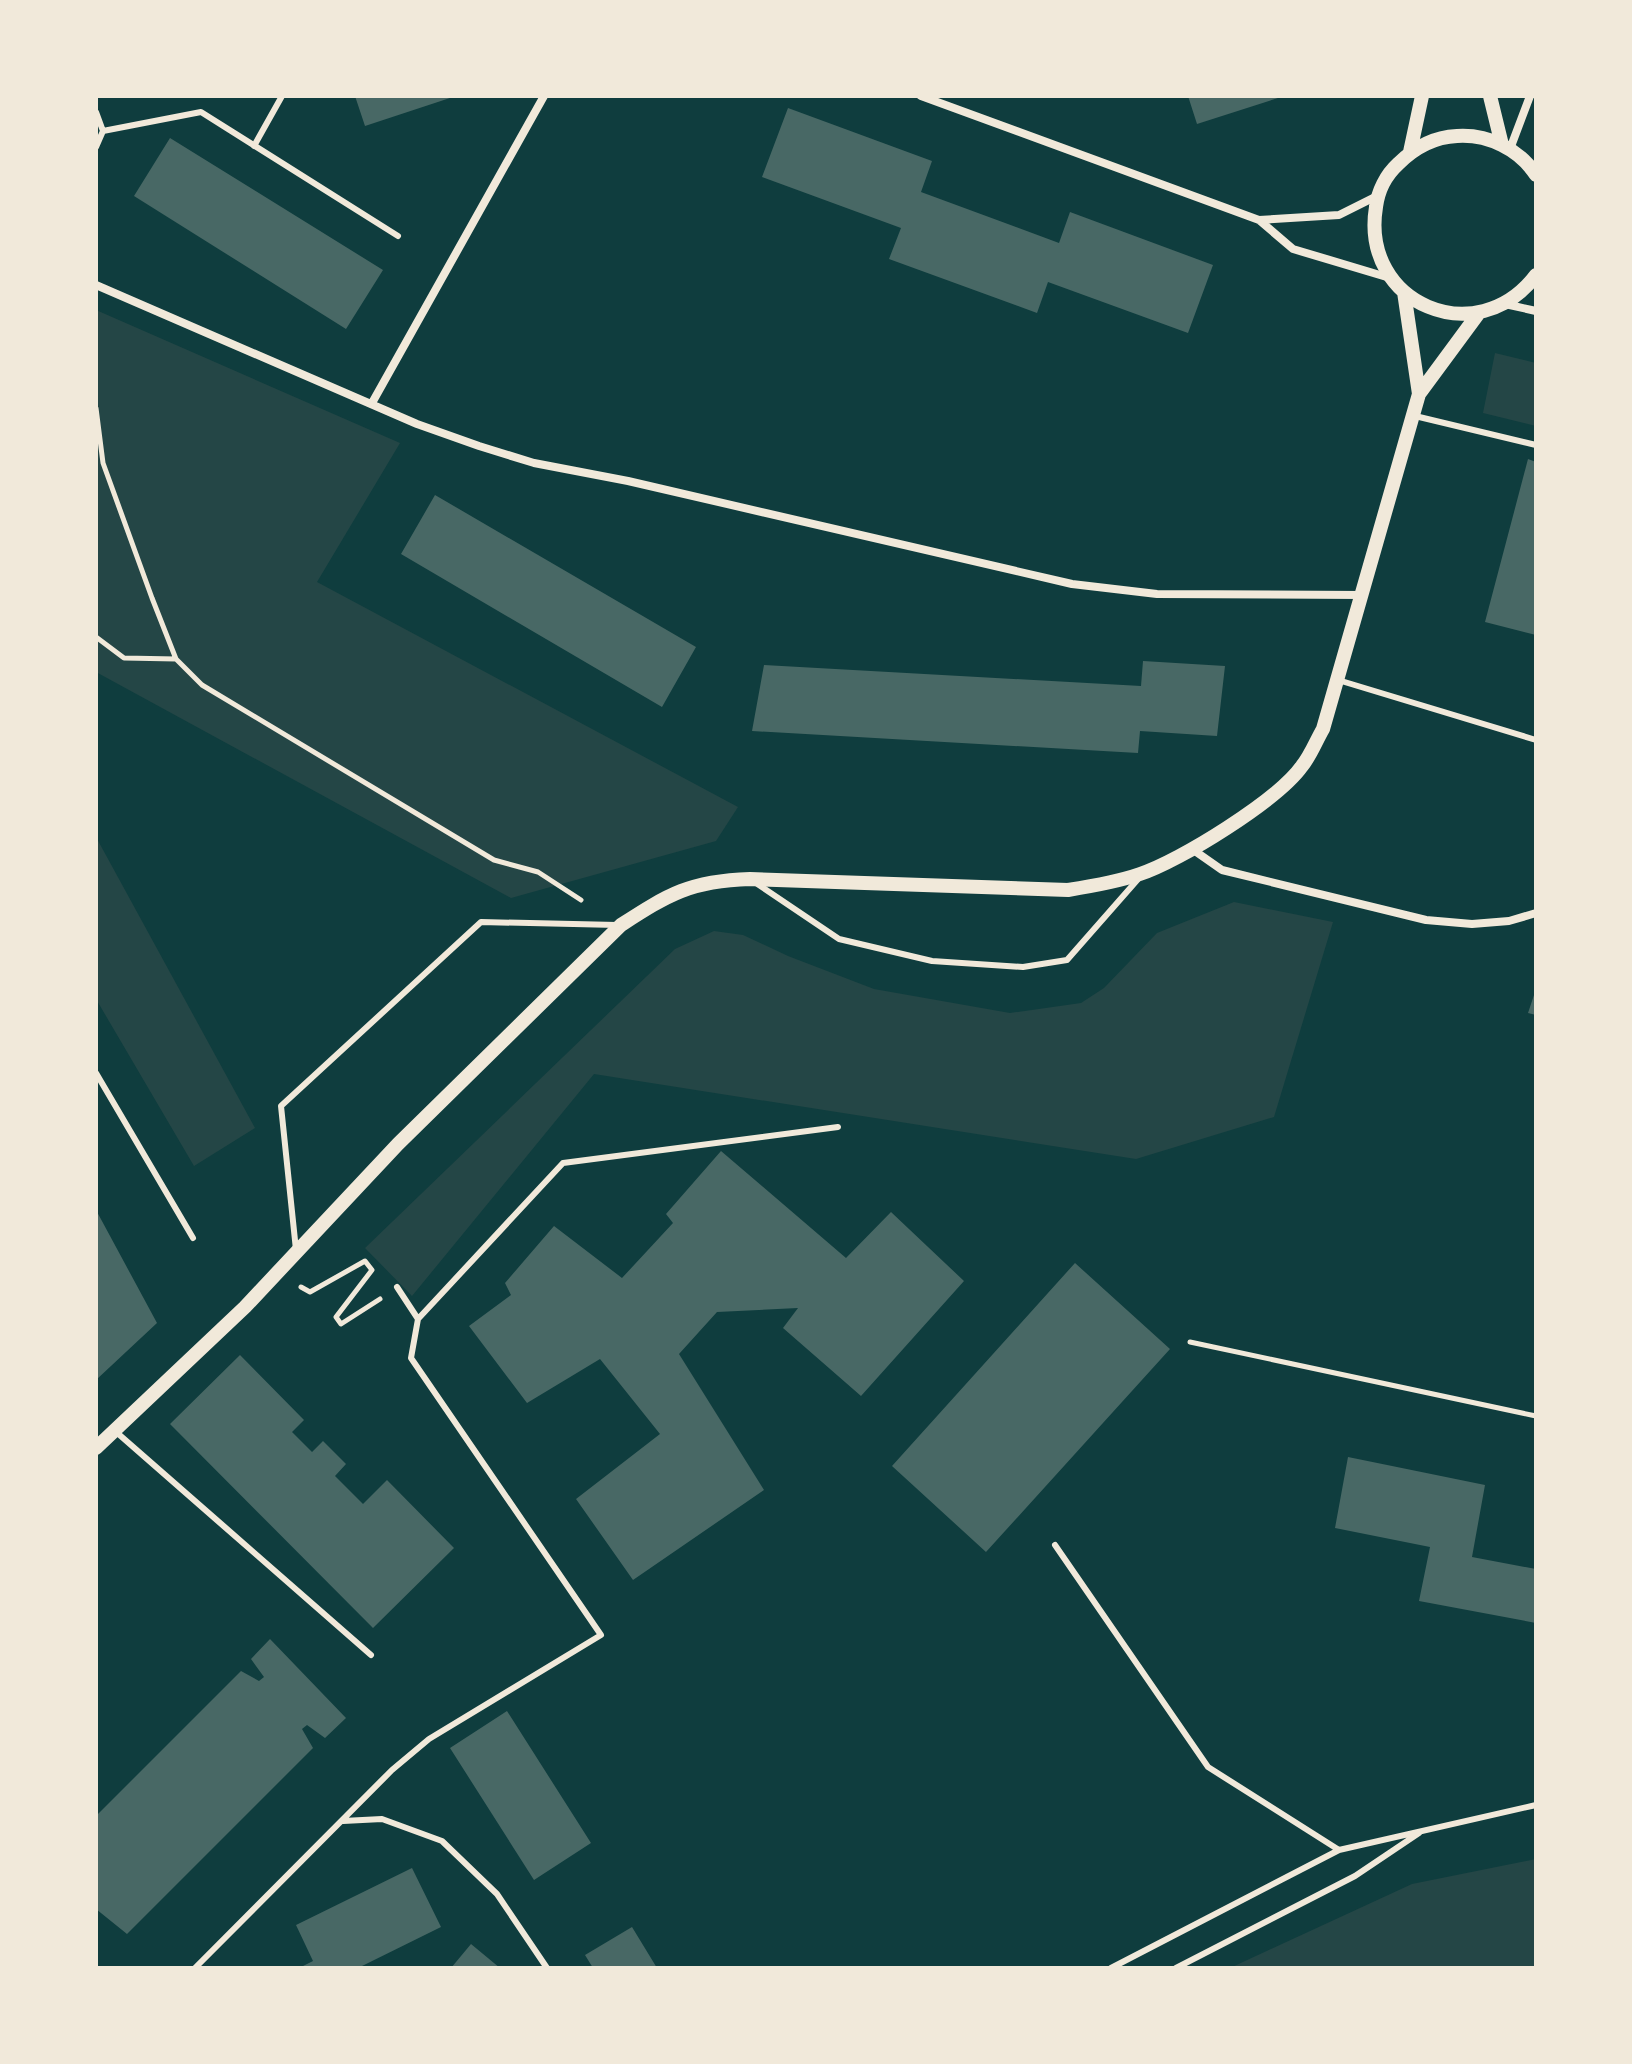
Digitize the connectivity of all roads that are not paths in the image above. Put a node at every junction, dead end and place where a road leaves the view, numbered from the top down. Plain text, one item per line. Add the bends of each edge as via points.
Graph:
1 (282, 96) edge
2 (544, 96) edge
3 (921, 96) edge
4 (1422, 96) edge
5 (1490, 96) edge
6 (1530, 96) edge
7 (96, 112) edge
8 (103, 131) junction
9 (254, 146) junction
10 (96, 147) edge
11 (1506, 147) junction
12 (1410, 152) junction
13 (1536, 175) edge
14 (1378, 196) junction
15 (1259, 220) junction
16 (398, 236) dead end
17 (1536, 275) edge
18 (1390, 278) junction
19 (96, 285) edge
20 (1404, 292) junction
21 (1505, 304) junction
22 (1536, 311) edge
23 (1478, 314) junction
24 (1419, 394) junction
25 (372, 403) junction
26 (1413, 416) junction
27 (1536, 445) edge
28 (1363, 595) junction
29 (1338, 680) junction
30 (1536, 740) edge
31 (1192, 849) junction
32 (1142, 874) junction
33 (750, 879) junction
34 (1536, 913) edge
35 (621, 925) junction
36 (96, 1073) edge
37 (838, 1127) dead end
38 (193, 1238) dead end
39 (296, 1253) junction
40 (397, 1287) road end
41 (418, 1319) junction
42 (115, 1430) junction
43 (96, 1448) edge
44 (1055, 1545) dead end
45 (371, 1655) dead end
46 (1536, 1805) edge
47 (341, 1821) junction
48 (1426, 1829) junction
49 (1339, 1850) junction
50 (195, 1968) edge
51 (547, 1968) edge
52 (1111, 1968) edge
53 (1176, 1968) edge

1 - 9 lane
2 - 25 street
3 - 15 street
4 - 12 street
5 - 11 street
6 - 11 street
7 - 8 lane
8 - 9 lane via 201,112
8 - 10 lane
9 - 16 lane
11 - 12 street via 1480,137 1455,136
11 - 13 street
12 - 14 street via 1390,171
14 - 15 street via 1339,215
14 - 18 street via 1373,224 1377,253
15 - 18 street via 1293,249
17 - 21 street
18 - 20 street
19 - 25 street
20 - 23 street via 1451,314
20 - 24 street
21 - 22 street
21 - 23 street
23 - 24 street
24 - 26 street
25 - 28 street via 534,463 1072,584 1157,594
26 - 27 lane
26 - 28 street
28 - 29 street
29 - 30 lane
29 - 31 street via 1323,729 1302,766 1277,794
31 - 32 street
31 - 34 street via 1222,870 1426,920 1472,924
32 - 33 street via 1068,890
32 - 33 lane via 1067,960 1023,967 932,961 839,939
33 - 35 street via 685,888
35 - 39 street via 398,1144
35 - 39 lane via 481,922 281,1106
36 - 38 lane
37 - 41 lane via 563,1163
39 - 42 street
40 - 41 lane
41 - 47 lane via 411,1358 601,1635 429,1739
42 - 43 street
42 - 45 lane
44 - 49 lane via 1208,1767
46 - 48 lane
47 - 50 lane
47 - 51 lane via 382,1819 442,1841 497,1894
48 - 49 lane
48 - 53 lane via 1355,1876
49 - 52 lane

